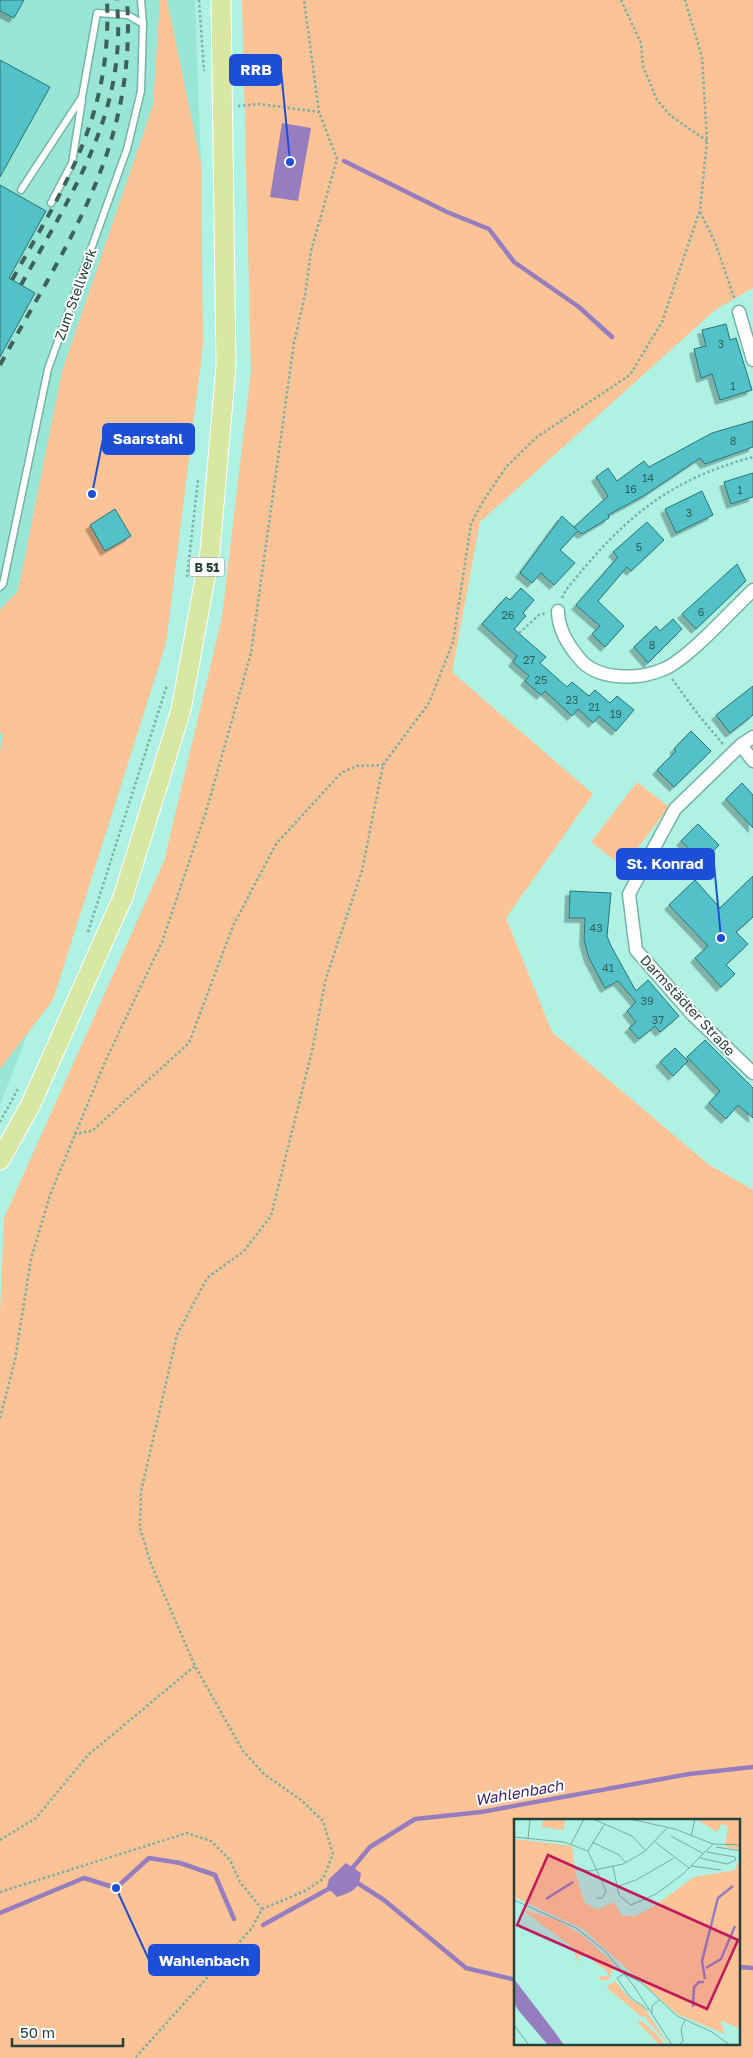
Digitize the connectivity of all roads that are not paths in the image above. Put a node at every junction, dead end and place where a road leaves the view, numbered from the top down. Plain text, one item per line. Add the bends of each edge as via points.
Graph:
1 (141, 0) edge
2 (221, 0) edge
3 (143, 24) junction
4 (82, 97) junction
5 (21, 190) dead end
6 (51, 203) dead end
7 (739, 312) road end
8 (753, 360) edge
9 (0, 587) edge
10 (753, 590) edge
11 (558, 610) road end
12 (753, 737) edge
13 (736, 750) junction
14 (753, 761) edge
15 (753, 1073) edge
16 (0, 1160) edge

1 - 3 lane, Zum Stellwerk
2 - 16 main road, B 51 via 226,366 210,552 181,710 123,897 31,1104
3 - 4 lane via 128,15 98,13
3 - 9 lane, Zum Stellwerk via 141,90 127,149 48,369
4 - 5 lane
4 - 6 lane via 72,163
7 - 8 street
10 - 11 street via 665,669 624,676 603,675 584,665 562,632
12 - 13 street, Darmstädter Straße
13 - 14 street
13 - 15 street, Darmstädter Straße via 675,809 629,894 636,950 692,1014

